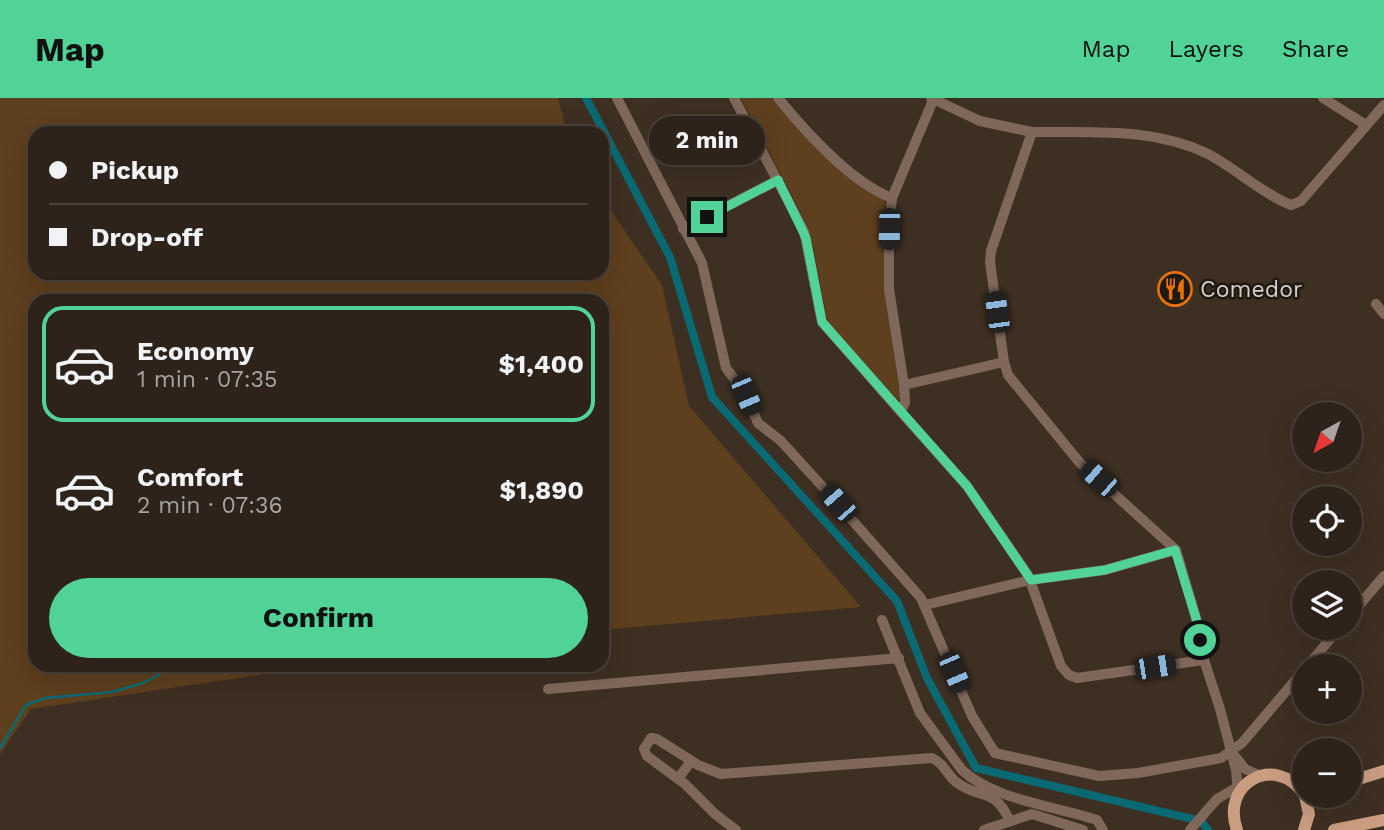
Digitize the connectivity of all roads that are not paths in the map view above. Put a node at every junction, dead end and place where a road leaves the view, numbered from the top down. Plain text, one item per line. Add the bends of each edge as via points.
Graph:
1 (617, 98) edge
2 (734, 98) edge
3 (778, 98) edge
4 (933, 98) edge
5 (1323, 98) edge
6 (1384, 105) edge
7 (1366, 125) junction
8 (1032, 132) junction
9 (778, 180) junction
10 (892, 198) junction
11 (683, 229) junction
12 (1376, 304) dead end
13 (1384, 314) edge
14 (1004, 362) junction
15 (904, 385) junction
16 (900, 411) junction
17 (1175, 550) junction
18 (1384, 576) edge
19 (1031, 580) junction
20 (1362, 602) edge
21 (925, 605) junction
22 (882, 620) dead end
23 (1329, 640) edge
24 (1317, 654) edge
25 (898, 658) junction
26 (1205, 660) junction
27 (1292, 683) edge
28 (548, 689) dead end
29 (1231, 752) junction
30 (691, 761) junction
31 (1384, 771) edge
32 (1241, 772) junction
33 (1261, 776) junction
34 (1362, 778) edge
35 (678, 779) junction
36 (1292, 784) edge
37 (1239, 791) junction
38 (1307, 808) edge
39 (1384, 820) edge
40 (1010, 821) junction
41 (736, 830) edge
42 (984, 830) edge
43 (1083, 830) edge
44 (1103, 830) edge
45 (1190, 830) edge
46 (1237, 830) edge
47 (1304, 830) edge
48 (1334, 830) edge

1 - 11 street
2 - 9 street
3 - 10 street via 828,153
4 - 8 street via 980,121
4 - 10 street
5 - 7 street
6 - 7 street
7 - 8 street via 1301,201 1291,205 1187,144 1139,134
8 - 14 street via 990,257
9 - 11 street
9 - 16 street via 806,238 820,319
10 - 15 street via 889,289
11 - 21 street via 704,268 726,368 758,423 781,441
12 - 13 street
14 - 15 street
14 - 17 street via 1010,377 1080,463
15 - 16 street via 905,403
16 - 19 street via 973,494
17 - 19 street via 1105,570
17 - 26 street
18 - 20 street
19 - 21 street
19 - 26 street via 1061,666 1074,678
21 - 29 street via 972,716 995,753 1099,776 1221,758
22 - 25 street
23 - 24 street
25 - 28 street
25 - 44 street via 920,713 970,777 1010,796 1097,820
26 - 29 street
27 - 29 street
29 - 32 street
30 - 35 street
30 - 35 street via 657,739 648,741 647,755
30 - 40 street via 721,774 932,758 956,782 996,798
31 - 34 main road
32 - 33 street
32 - 37 street
33 - 36 main road via 1281,776
33 - 37 main road
35 - 41 street
37 - 45 street via 1220,797
37 - 46 main road via 1233,817
38 - 47 main road
39 - 48 main road
40 - 42 street
40 - 43 street via 1032,814

